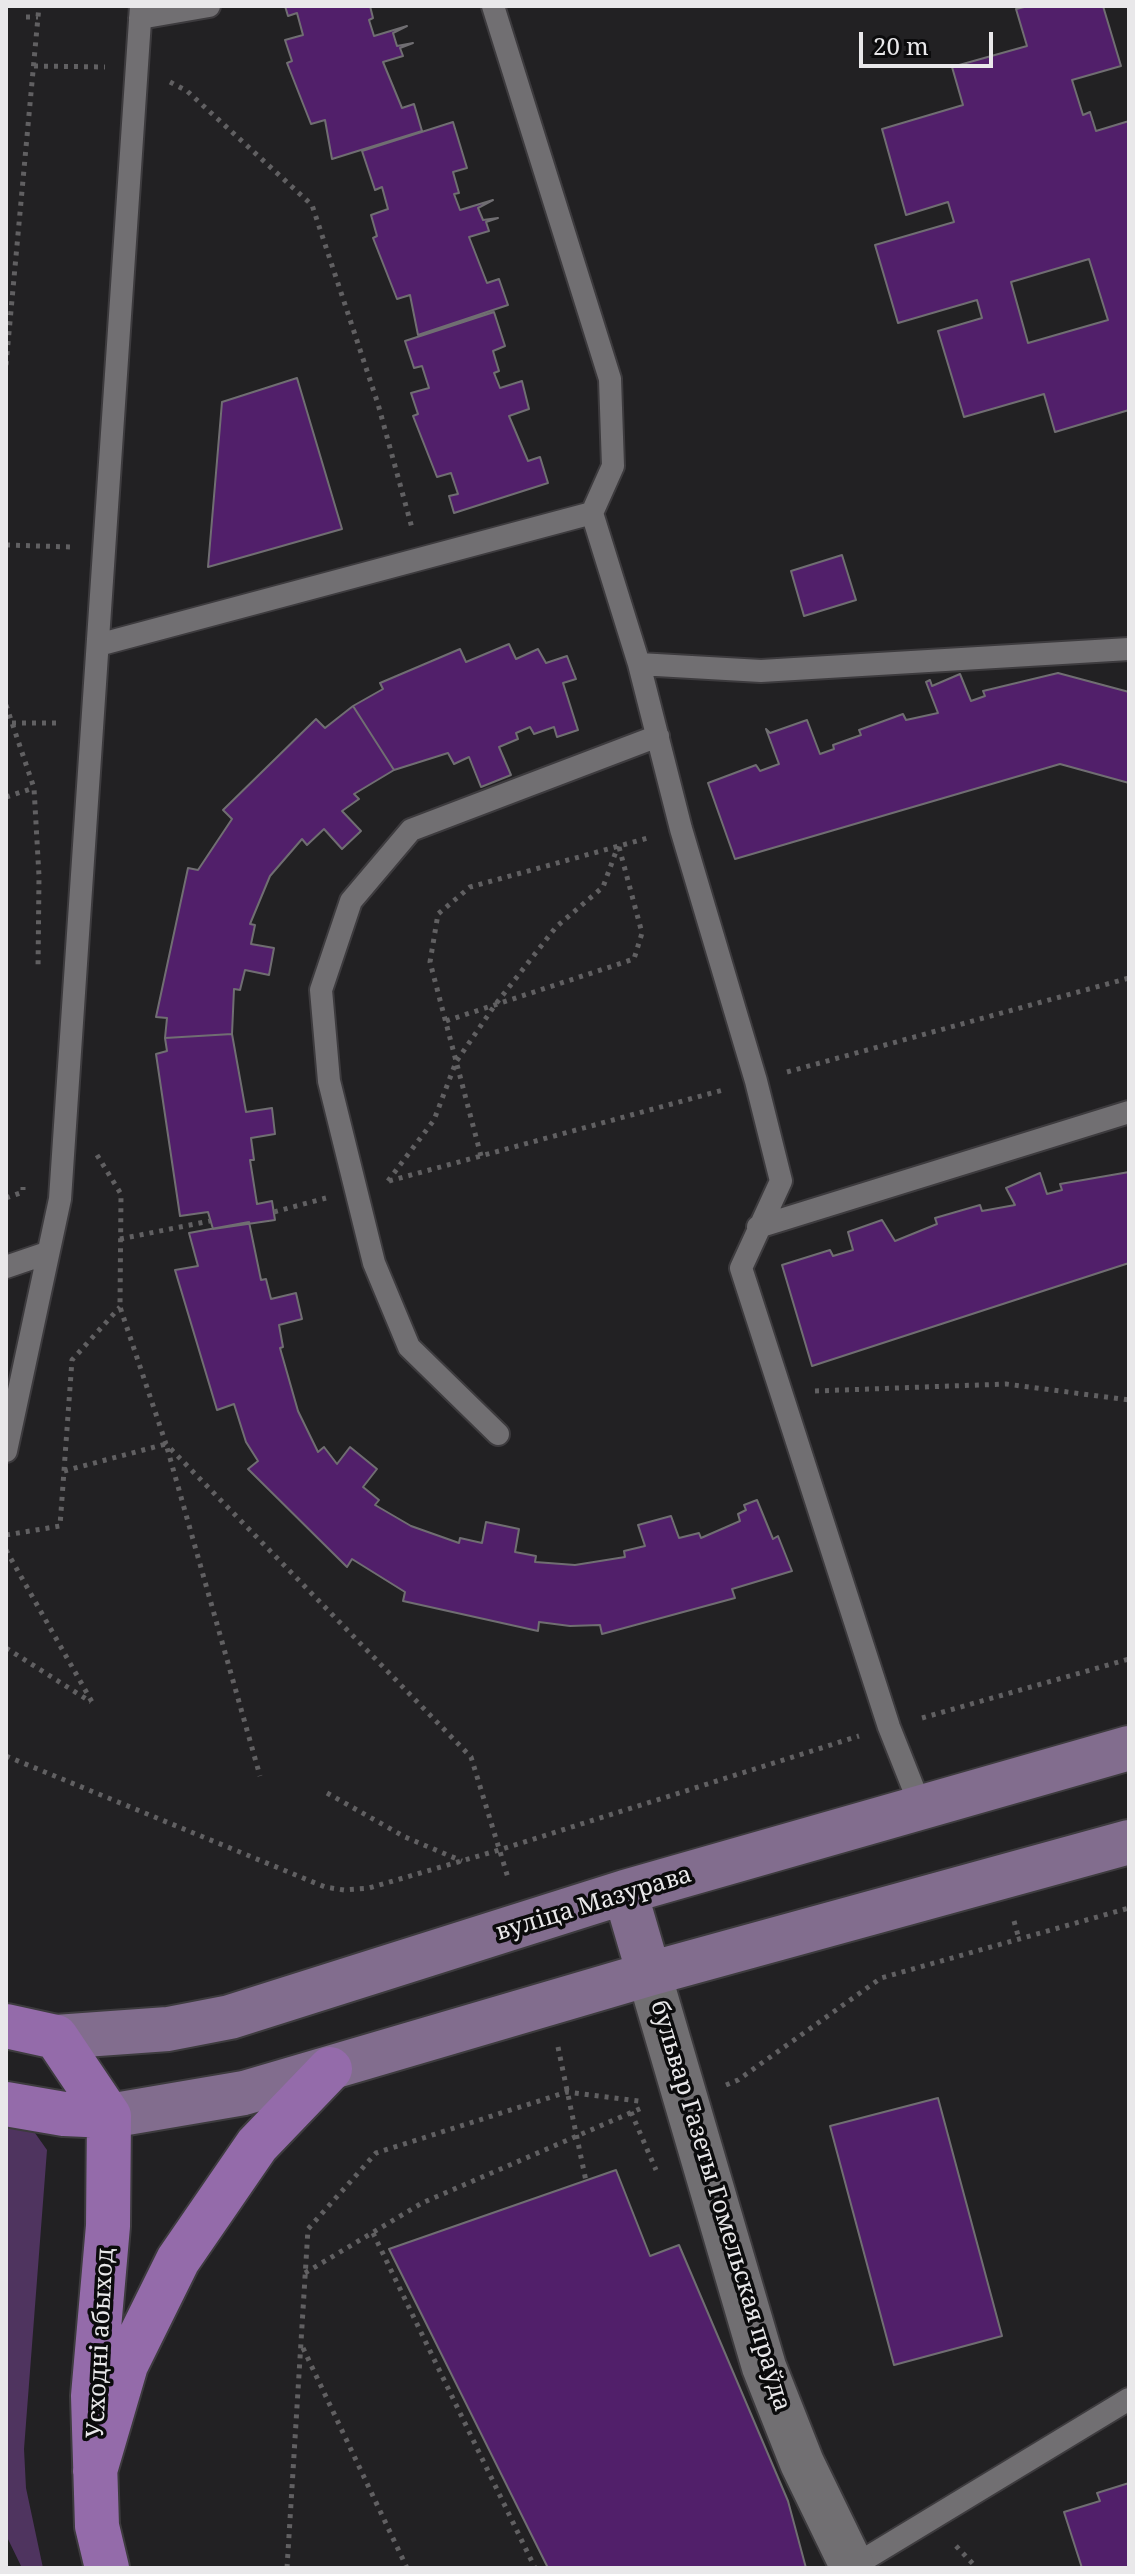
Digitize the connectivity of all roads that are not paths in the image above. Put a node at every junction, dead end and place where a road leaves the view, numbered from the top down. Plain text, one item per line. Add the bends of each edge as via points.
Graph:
1 (209, 6) edge
2 (493, 6) edge
3 (140, 12) edge
4 (592, 513) junction
5 (98, 645) junction
6 (1129, 649) edge
7 (639, 664) junction
8 (658, 736) junction
9 (1129, 1112) edge
10 (758, 1227) junction
11 (47, 1253) junction
12 (6, 1267) edge
13 (498, 1434) dead end
14 (6, 1451) edge
15 (1129, 1748) edge
16 (922, 1810) junction
17 (1129, 1842) edge
18 (625, 1892) junction
19 (649, 1974) junction
20 (6, 2026) edge
21 (56, 2037) junction
22 (330, 2069) junction
23 (6, 2104) edge
24 (109, 2116) junction
25 (1129, 2399) edge
26 (95, 2471) junction
27 (107, 2568) edge
28 (853, 2568) edge

1 - 3 lane
2 - 4 lane via 610,379 613,466
3 - 5 lane
4 - 5 lane
4 - 7 lane
5 - 11 lane via 60,1199
6 - 7 lane via 761,671
7 - 8 lane
8 - 10 lane via 781,1181
8 - 13 lane via 411,830 351,901 321,990 329,1081 374,1263 409,1347
9 - 10 lane
10 - 16 lane via 741,1268 889,1727
11 - 12 lane
11 - 14 lane
15 - 16 main road, вуліца Мазурава
16 - 18 main road, вуліца Мазурава
17 - 19 main road
18 - 19 main road
18 - 21 main road, вуліца Мазурава via 230,2017 168,2029
19 - 22 main road
19 - 28 street, бульвар Газеты Гомельская праўда via 764,2367 802,2463
20 - 21 main road
21 - 24 main road
22 - 24 main road via 244,2093
22 - 26 main road via 257,2145 178,2260 126,2365
23 - 24 main road
24 - 26 main road, Усходні абыход via 108,2226 93,2396
25 - 28 lane
26 - 27 main road, Усходні абыход via 97,2526

